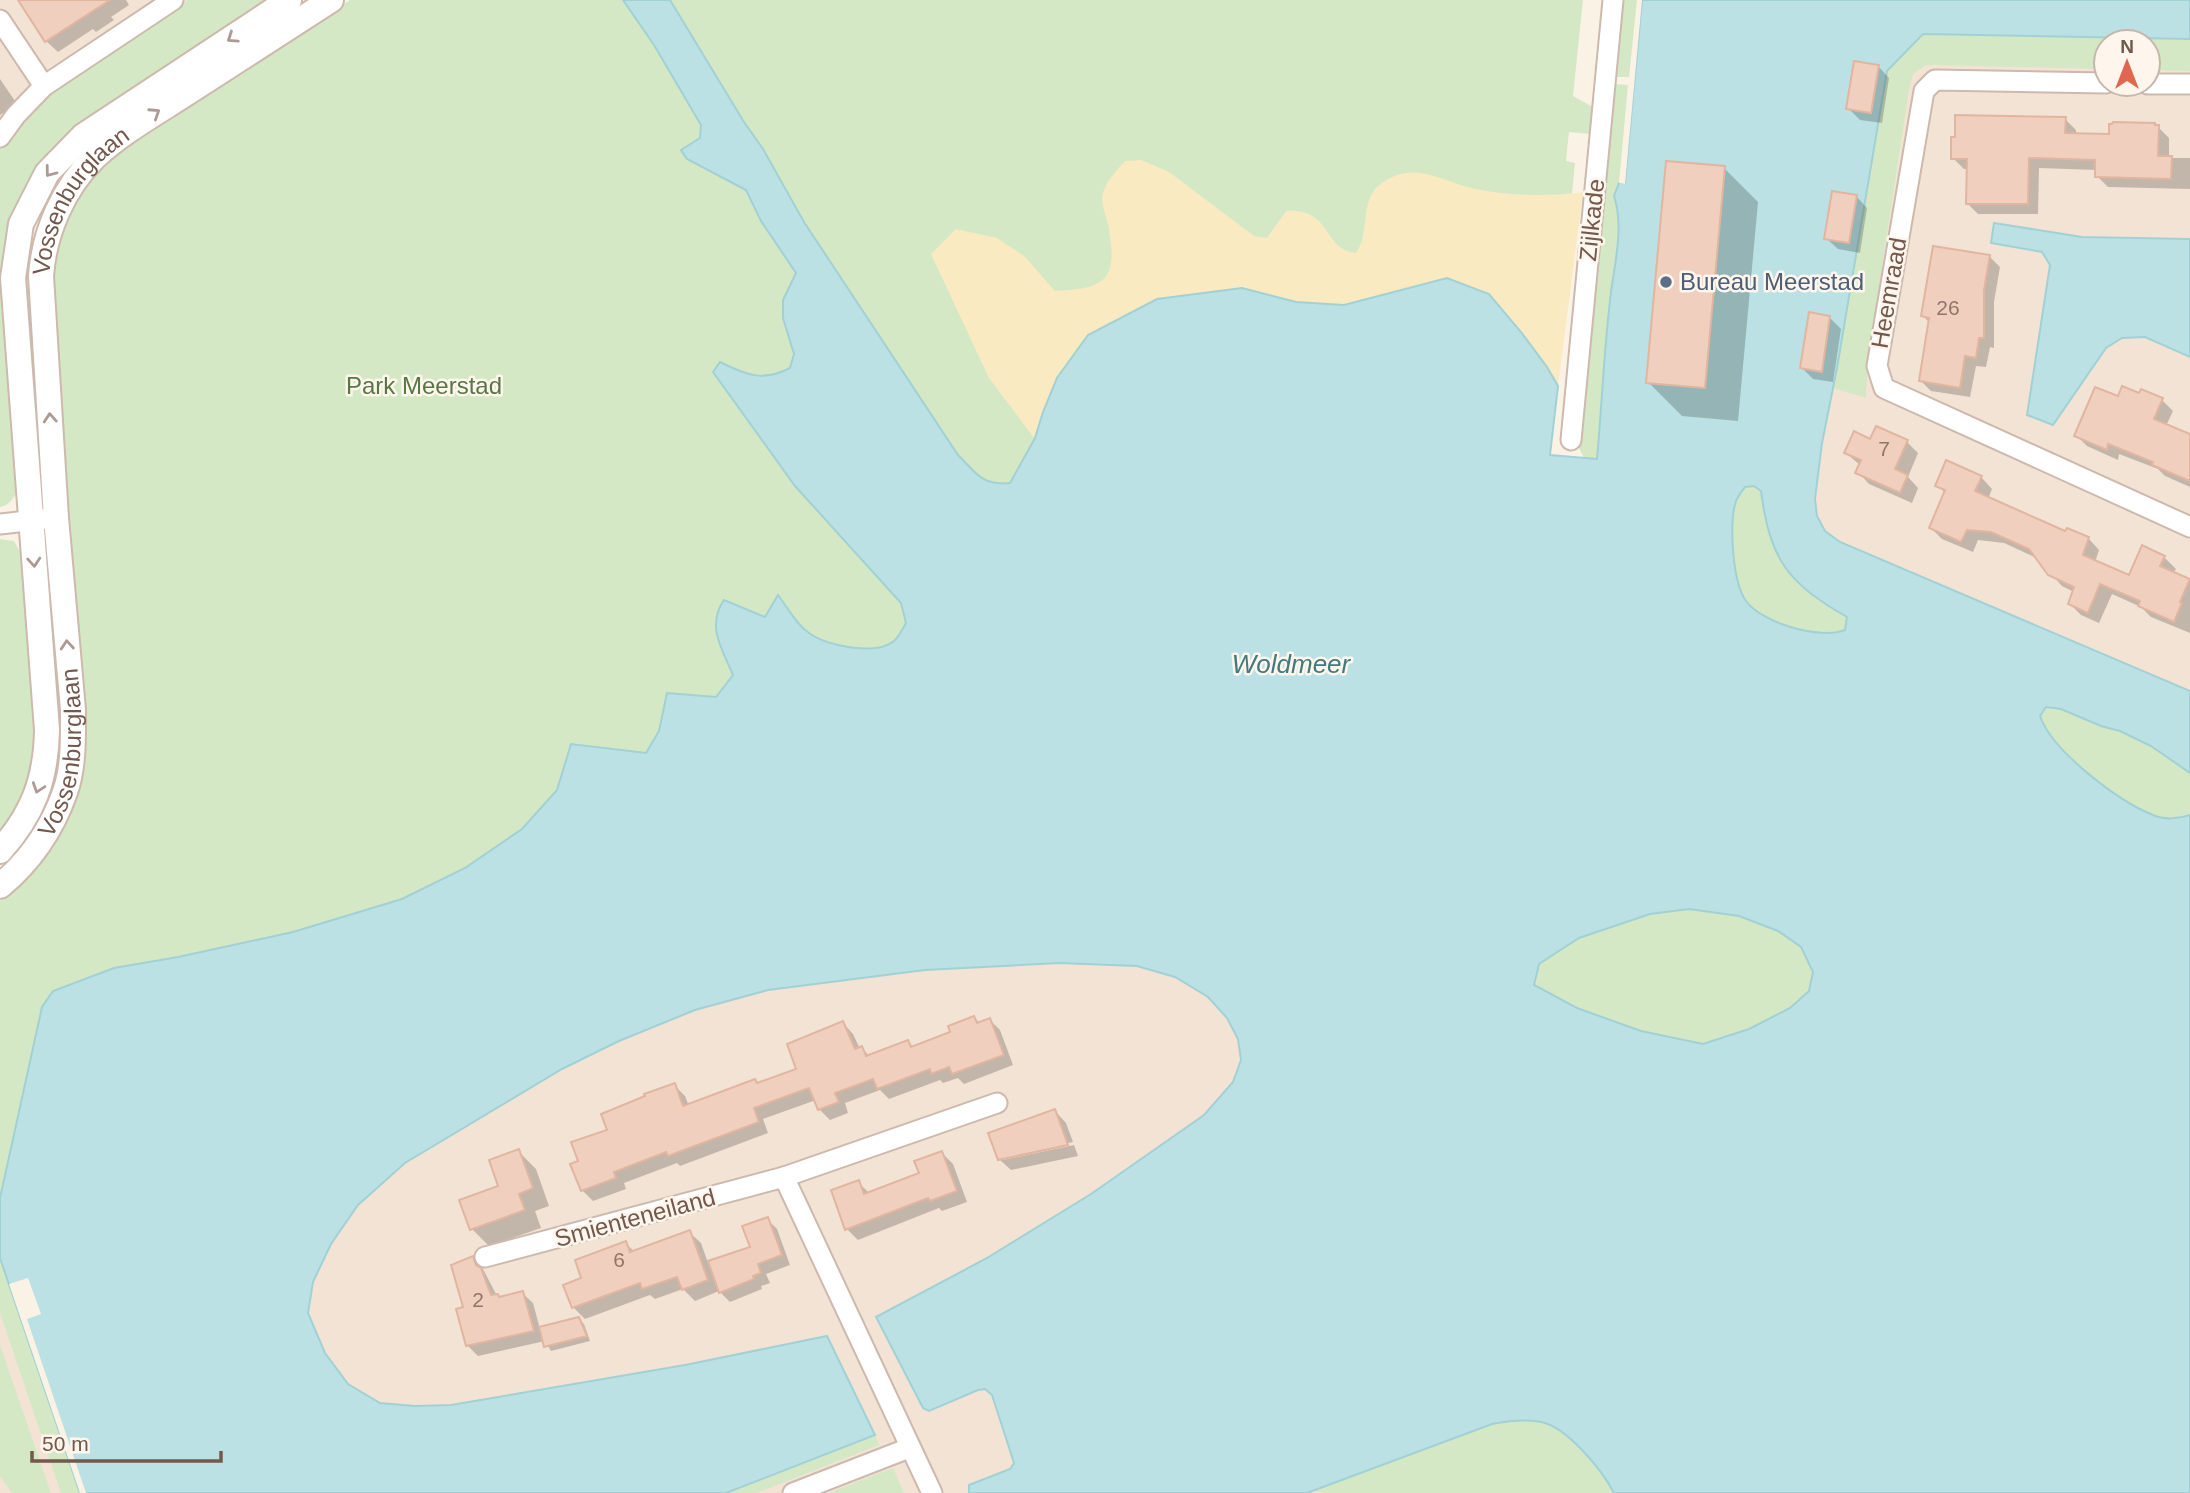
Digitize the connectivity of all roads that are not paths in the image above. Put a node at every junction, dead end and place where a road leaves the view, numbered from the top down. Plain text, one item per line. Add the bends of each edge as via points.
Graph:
1 (173, 0) edge
2 (289, 0) edge
3 (331, 0) edge
4 (1613, 0) edge
5 (0, 20) edge
6 (2092, 83) edge
7 (2162, 83) edge
8 (2190, 84) edge
9 (44, 86) junction
10 (0, 137) edge
11 (1571, 440) dead end
12 (56, 518) junction
13 (31, 520) junction
14 (0, 524) edge
15 (2190, 527) edge
16 (0, 851) edge
17 (0, 886) edge
18 (997, 1103) dead end
19 (784, 1177) junction
20 (485, 1257) dead end
21 (909, 1448) junction
22 (793, 1493) edge
23 (932, 1493) edge

1 - 9 street
2 -> 13 street, Vossenburglaan via 83,136 47,173 21,224 13,278
12 -> 3 street, Vossenburglaan via 41,276 54,218 94,158 128,131
4 - 11 street, Zijlkade
5 - 9 street
6 - 15 street, Heemraad via 1935,80 1924,91 1877,366 1884,388
7 - 8 street
9 - 10 street
12 - 13 street
17 -> 12 street, Vossenburglaan via 28,859 50,826 66,791 71,761 73,710
13 - 14 street
13 -> 16 street, Vossenburglaan via 47,752 28,815
18 - 19 street, Smienteneiland
19 - 20 street, Smienteneiland
19 - 21 street
21 - 22 street
21 - 23 street

